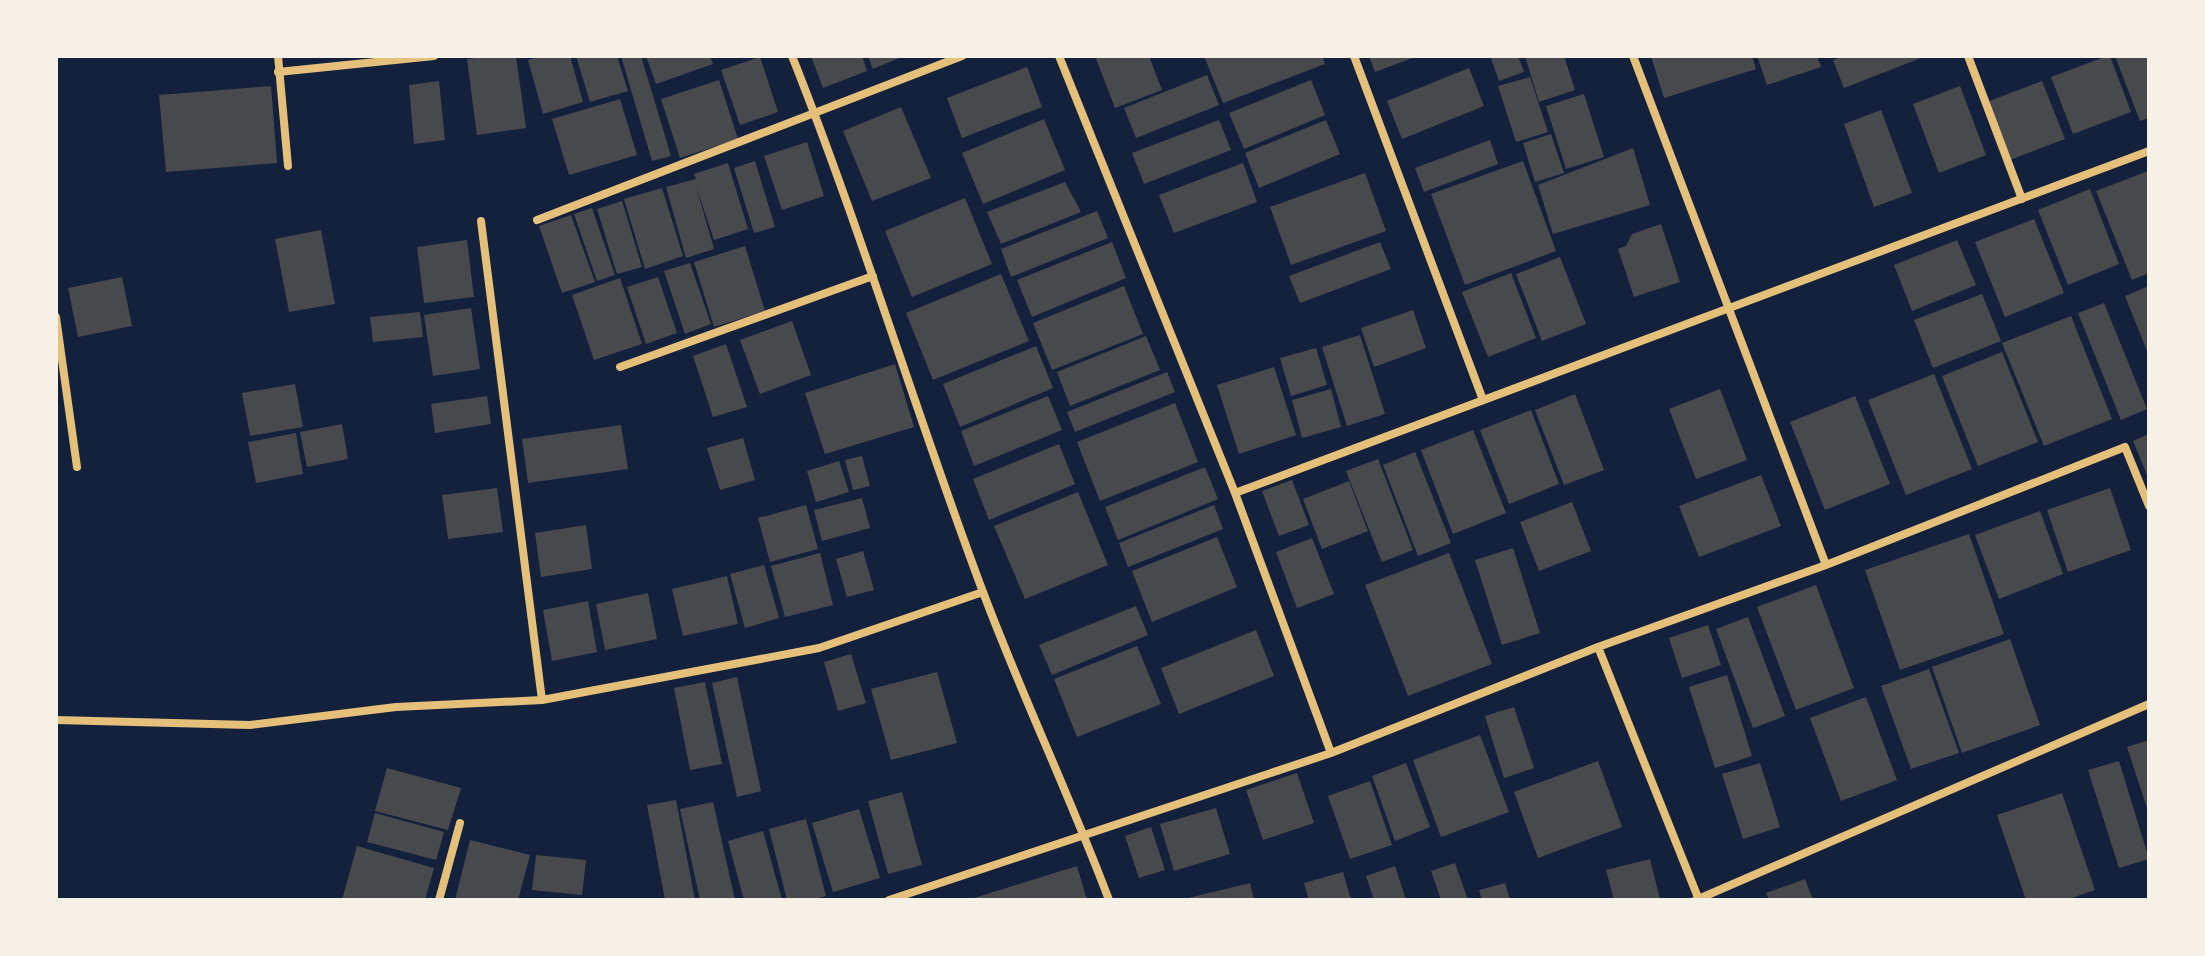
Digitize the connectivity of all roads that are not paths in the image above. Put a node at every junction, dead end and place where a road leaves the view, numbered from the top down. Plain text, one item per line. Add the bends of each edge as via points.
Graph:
1 (278, 56) edge
2 (434, 56) edge
3 (792, 56) edge
4 (962, 56) edge
5 (1059, 56) edge
6 (1354, 56) edge
7 (1633, 56) edge
8 (1968, 56) edge
9 (278, 72) junction
10 (814, 113) junction
11 (2149, 151) edge
12 (288, 166) dead end
13 (2022, 199) junction
14 (537, 220) dead end
15 (481, 221) dead end
16 (873, 276) junction
17 (1729, 309) junction
18 (56, 317) edge
19 (620, 367) dead end
20 (1483, 400) junction
21 (77, 467) dead end
22 (1235, 493) junction
23 (2149, 506) edge
24 (1826, 565) junction
25 (983, 592) junction
26 (1598, 647) junction
27 (542, 700) junction
28 (2149, 704) edge
29 (56, 720) edge
30 (1331, 753) junction
31 (460, 823) dead end
32 (1085, 836) junction
33 (439, 900) edge
34 (889, 900) edge
35 (1109, 900) edge
36 (1698, 900) edge

1 - 9 street
2 - 9 street
3 - 10 street
4 - 10 street
5 - 22 street
6 - 20 street
7 - 17 street
8 - 13 street
9 - 12 street
10 - 14 street
10 - 16 street
11 - 13 street
13 - 17 street
15 - 27 street
16 - 19 street
16 - 25 street
17 - 20 street
17 - 24 street
18 - 21 street
20 - 22 street
22 - 30 street
23 - 24 street via 2125,447
24 - 26 street
25 - 27 street via 819,648
25 - 32 street
26 - 30 street
26 - 36 street
27 - 29 street via 396,707 250,725
28 - 36 street
30 - 32 street
31 - 33 street
32 - 34 street
32 - 35 street

